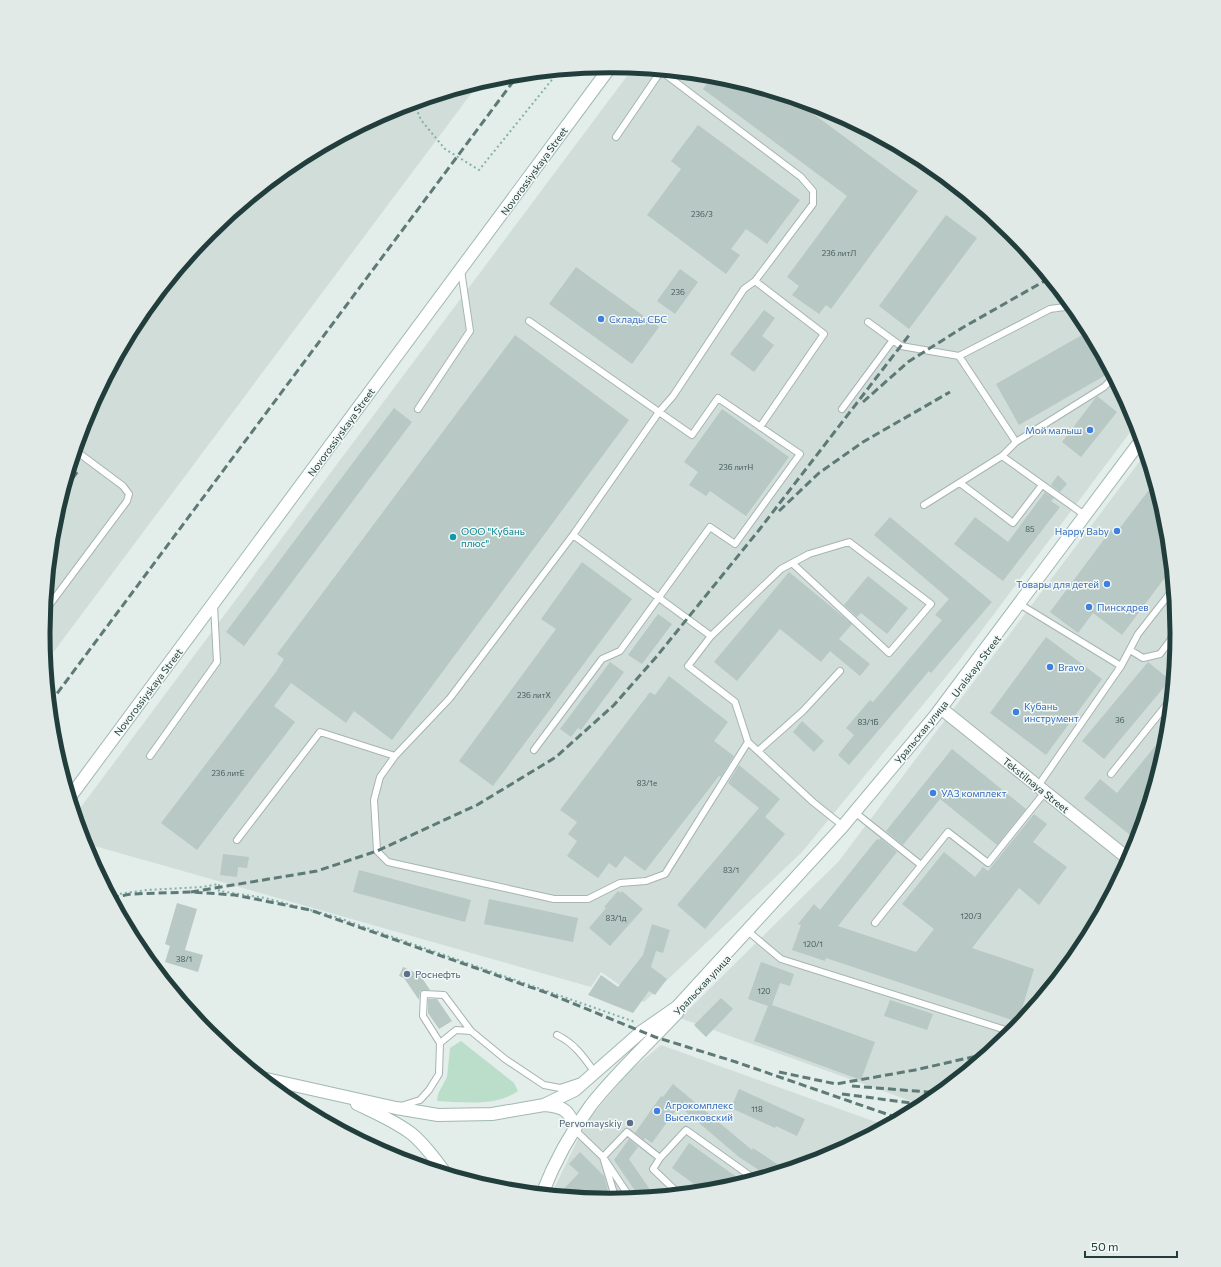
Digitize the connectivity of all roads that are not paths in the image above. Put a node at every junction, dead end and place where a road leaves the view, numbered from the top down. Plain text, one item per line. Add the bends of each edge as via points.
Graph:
1 (606, 73) edge
2 (658, 75) edge
3 (668, 76) edge
4 (616, 137) dead end
5 (461, 270) junction
6 (755, 281) junction
7 (1066, 307) edge
8 (529, 321) dead end
9 (868, 322) dead end
10 (893, 340) junction
11 (959, 356) junction
12 (1110, 381) edge
13 (418, 408) dead end
14 (842, 409) dead end
15 (659, 412) junction
16 (760, 427) junction
17 (1016, 442) junction
18 (1138, 445) edge
19 (1139, 447) edge
20 (80, 454) edge
21 (1002, 456) junction
22 (960, 483) junction
23 (1042, 485) junction
24 (924, 505) dead end
25 (1086, 516) junction
26 (573, 535) junction
27 (792, 563) junction
28 (1170, 594) edge
29 (659, 598) junction
30 (214, 602) junction
31 (51, 603) edge
32 (1022, 605) junction
33 (711, 636) junction
34 (1171, 640) edge
35 (1130, 650) junction
36 (1121, 666) junction
37 (840, 671) dead end
38 (1166, 705) edge
39 (942, 709) junction
40 (748, 742) junction
41 (534, 750) dead end
42 (758, 751) junction
43 (150, 756) dead end
44 (395, 756) junction
45 (1111, 774) dead end
46 (1041, 789) junction
47 (73, 793) edge
48 (857, 814) junction
49 (843, 826) junction
50 (237, 840) dead end
51 (1125, 856) edge
52 (921, 865) junction
53 (875, 923) dead end
54 (749, 932) junction
55 (1007, 1030) edge
56 (471, 1031) junction
57 (557, 1035) dead end
58 (440, 1043) junction
59 (595, 1073) junction
60 (272, 1080) edge
61 (340, 1096) junction
62 (544, 1105) junction
63 (396, 1108) junction
64 (575, 1130) junction
65 (603, 1157) junction
66 (660, 1158) junction
67 (441, 1167) edge
68 (751, 1176) edge
69 (544, 1190) edge
70 (675, 1190) edge
71 (614, 1194) edge
72 (627, 1194) edge

1 - 5 main road, Novorossiyskaya Street
2 - 4 lane
3 - 6 lane via 801,177 812,191 813,204
5 - 13 lane via 470,331
5 - 30 main road, Novorossiyskaya Street
6 - 15 lane via 744,289 673,396
6 - 16 lane via 824,334
7 - 11 lane via 1050,309
8 - 15 lane
9 - 10 lane
10 - 11 lane via 901,346
10 - 14 lane
11 - 17 lane
12 - 17 lane
15 - 16 lane via 692,435 718,398
15 - 26 lane
16 - 29 lane via 800,454 735,544 710,527
17 - 21 lane
18 - 25 main road, Уральская улица
19 - 25 main road, Uralskaya Street
20 - 31 lane via 123,486 129,494 127,501
21 - 22 lane
21 - 23 lane
22 - 23 lane via 1012,523
22 - 24 lane
23 - 25 lane
25 - 32 main road, Uralskaya Street
25 - 39 main road, Уральская улица
26 - 29 lane
26 - 44 lane via 450,698
27 - 27 lane via 889,653 931,604 849,542 809,554
27 - 33 lane via 781,569
28 - 35 lane via 1138,634
29 - 33 lane
29 - 41 lane via 620,651 602,659
30 - 43 lane via 217,662
30 - 47 main road, Novorossiyskaya Street
32 - 36 lane
32 - 39 main road, Uralskaya Street
33 - 40 lane via 688,666 735,702
34 - 35 lane via 1160,654 1143,658
35 - 36 lane
36 - 46 lane
37 - 42 lane via 803,711
38 - 45 lane
39 - 46 main road, Tekstilnaya Street
39 - 48 main road, Uralskaya Street
39 - 49 main road, Уральская улица
40 - 42 lane
40 - 44 lane via 665,874 646,881 620,883 588,899 554,899 388,862 377,851 374,800 380,777
42 - 49 lane
44 - 50 lane via 320,732
46 - 51 main road, Tekstilnaya Street
46 - 52 lane via 988,862 948,832
48 - 52 lane
48 - 54 main road, Uralskaya Street
49 - 54 main road, Уральская улица
52 - 53 lane
54 - 55 lane via 781,959
54 - 59 main road, Уральская улица via 677,1007 648,1027
54 - 64 main road, Уральская улица via 655,1037 618,1073
56 - 58 lane via 456,1030
56 - 58 lane via 444,995 424,994 423,1016
56 - 59 lane via 544,1086 560,1088 575,1084
57 - 59 lane via 572,1044
58 - 63 lane via 439,1074 429,1090 420,1100
59 - 62 main road, Уральская улица via 575,1090
60 - 61 main road
61 - 63 main road
61 - 67 main road via 412,1134
62 - 63 main road via 492,1114 438,1115
62 - 64 main road via 561,1107 572,1118
64 - 65 lane
64 - 69 main road, Уральская улица
65 - 66 lane via 627,1132
65 - 71 lane
65 - 72 lane
66 - 68 lane via 686,1130
66 - 70 lane via 653,1169

